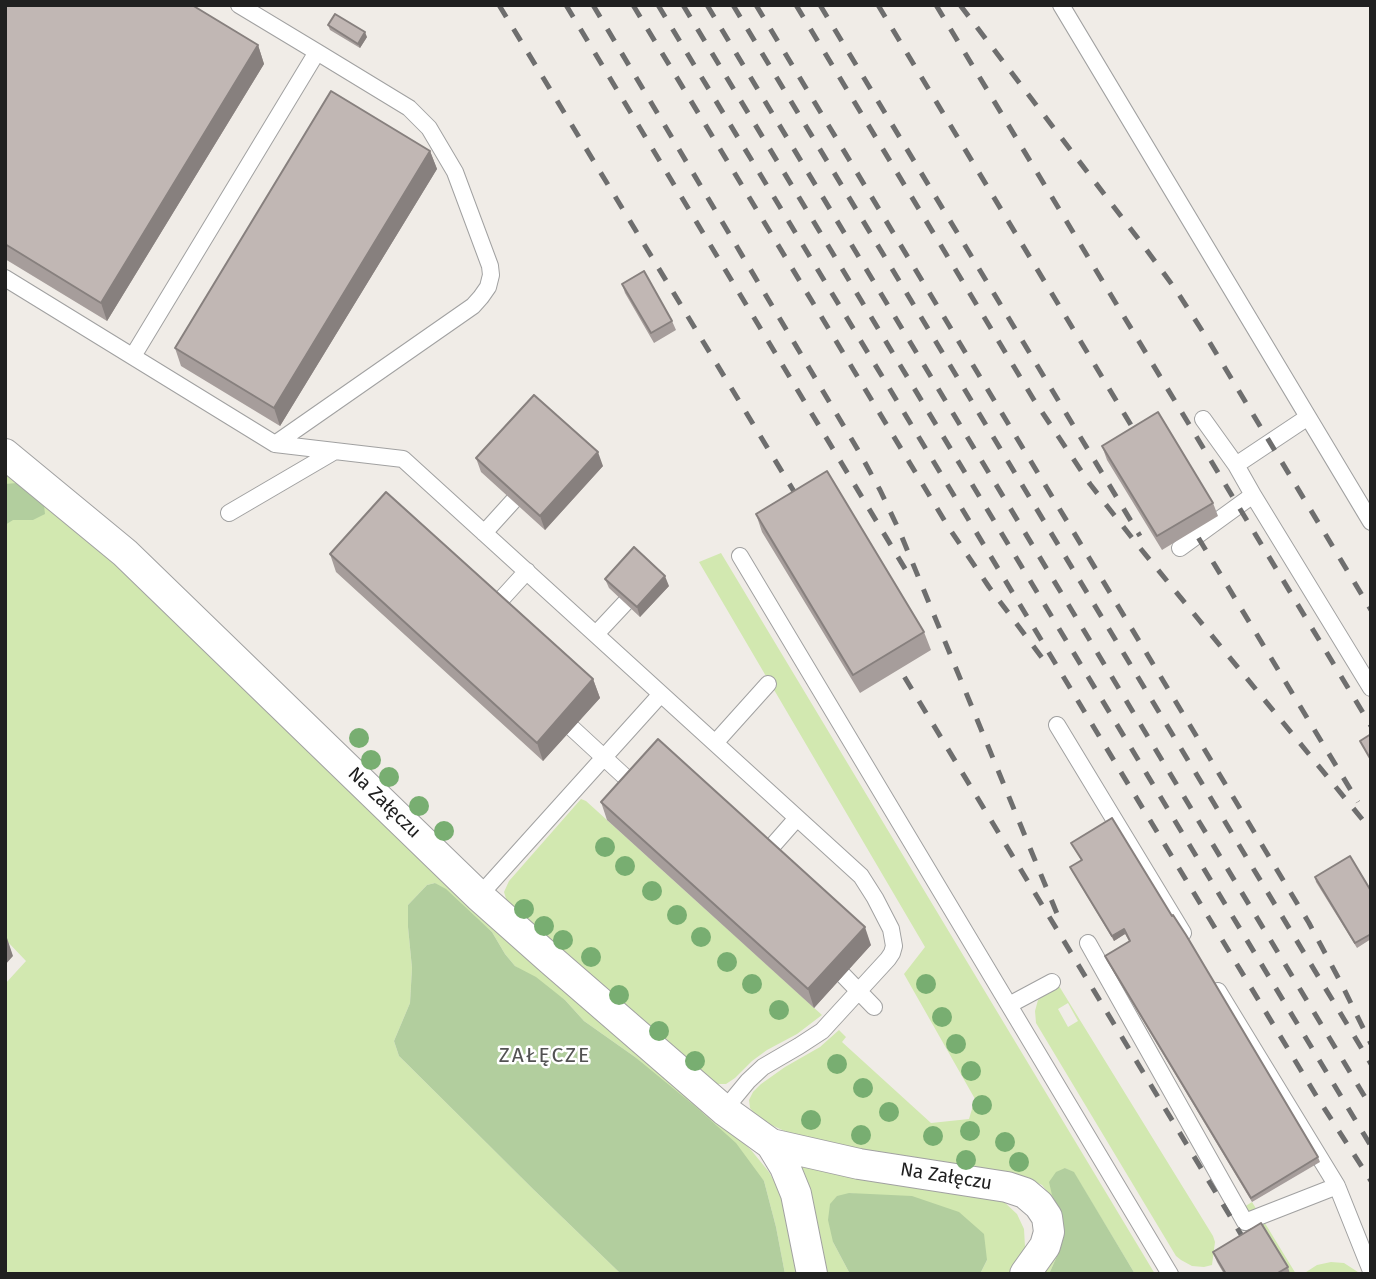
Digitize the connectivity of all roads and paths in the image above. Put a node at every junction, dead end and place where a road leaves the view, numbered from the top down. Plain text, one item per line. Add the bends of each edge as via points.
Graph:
1 (239, 5) edge
2 (1061, 5) edge
3 (317, 52) junction
4 (5, 278) edge
5 (133, 356) junction
6 (1308, 417) junction
7 (1203, 419) dead end
8 (275, 444) junction
9 (335, 451) junction
10 (5, 454) edge
11 (1236, 465) junction
12 (1253, 495) junction
13 (513, 501) edge
14 (229, 513) dead end
15 (1371, 522) edge
16 (484, 533) junction
17 (1180, 548) dead end
18 (740, 556) dead end
19 (527, 571) junction
20 (625, 603) edge
21 (497, 604) edge
22 (596, 634) junction
23 (768, 684) dead end
24 (1371, 688) edge
25 (661, 694) junction
26 (1057, 724) dead end
27 (572, 728) edge
28 (715, 743) junction
29 (604, 757) junction
30 (637, 788) edge
31 (797, 818) junction
32 (768, 850) edge
33 (480, 896) junction
34 (1088, 943) dead end
35 (1193, 949) edge
36 (1208, 973) edge
37 (844, 975) edge
38 (1052, 982) dead end
39 (859, 991) junction
40 (1009, 1005) junction
41 (874, 1007) dead end
42 (724, 1110) junction
43 (771, 1144) junction
44 (1337, 1186) junction
45 (1371, 1271) edge
46 (812, 1274) edge
47 (1025, 1274) edge
48 (1170, 1274) edge

1 - 3 lane
2 - 6 lane
3 - 5 lane
3 - 8 lane via 409,108 429,128 455,172 491,275 473,306
4 - 5 lane
5 - 8 lane
6 - 11 lane
6 - 15 lane
7 - 11 lane
8 - 9 lane
9 - 14 lane
9 - 16 lane via 403,459
10 - 33 street, Na Załęczu via 125,553
11 - 12 lane
12 - 17 lane
12 - 24 lane
13 - 16 lane
16 - 19 lane
18 - 40 lane
19 - 21 lane
19 - 22 lane
20 - 22 lane
22 - 25 lane
23 - 28 lane
25 - 28 lane
25 - 29 lane
26 - 35 lane
27 - 29 lane
28 - 31 lane
29 - 30 lane
29 - 33 lane
31 - 32 lane
31 - 39 lane via 861,876 891,929 892,953
33 - 42 street, Na Załęczu
34 - 44 lane via 1245,1222
36 - 44 lane
37 - 39 lane
38 - 40 lane
39 - 41 lane
39 - 42 lane via 821,1031 763,1066
40 - 48 lane
42 - 43 street, Na Załęczu
43 - 46 street, Na Załęczu via 796,1194
43 - 47 street, Na Załęczu via 1025,1193 1047,1217 1049,1232
44 - 45 lane

